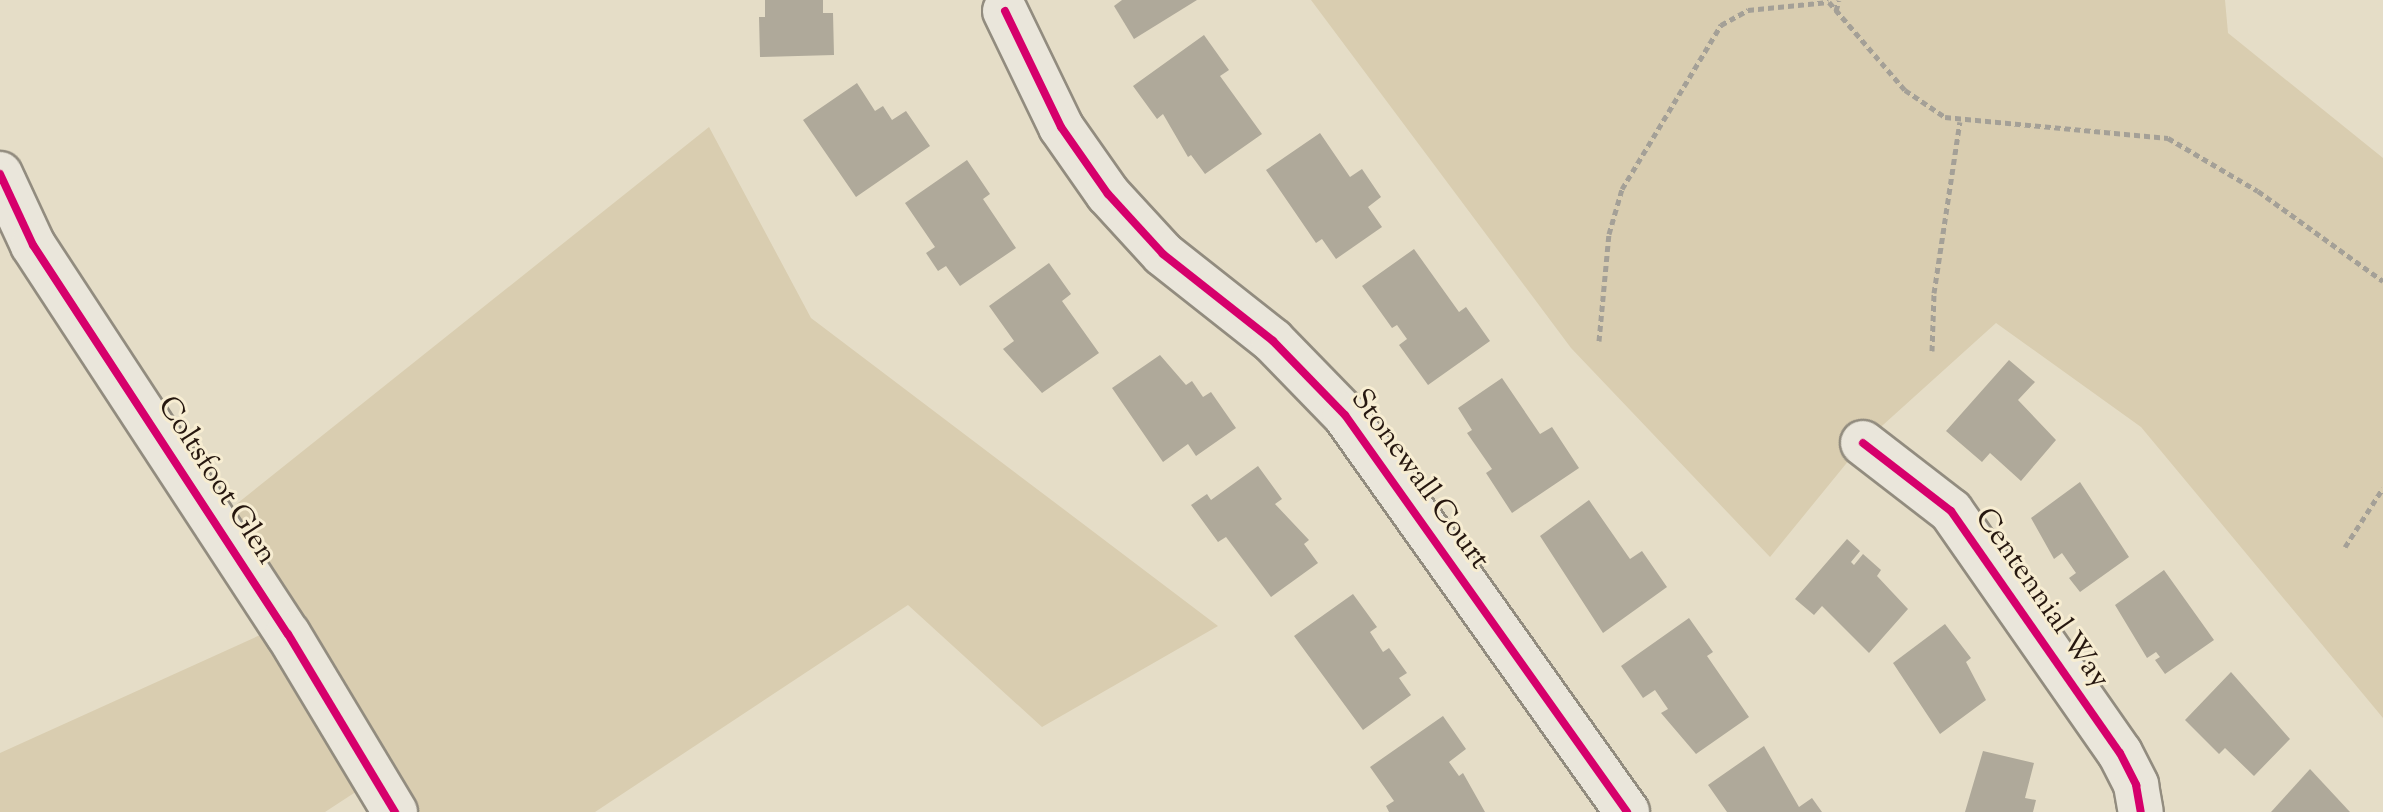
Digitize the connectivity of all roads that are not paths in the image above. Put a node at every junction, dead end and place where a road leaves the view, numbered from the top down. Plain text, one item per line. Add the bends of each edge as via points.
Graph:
1 (1005, 11) dead end
2 (0, 174) edge
3 (1863, 443) dead end
4 (395, 812) edge
5 (1627, 812) edge
6 (2141, 812) edge

1 - 5 street, Stonewall Court via 1061,127 1108,194 1163,254 1273,341 1345,415
2 - 4 street, Coltsfoot Glen via 33,245 288,634
3 - 6 street, Centennial Way via 1951,511 2120,753 2136,785

